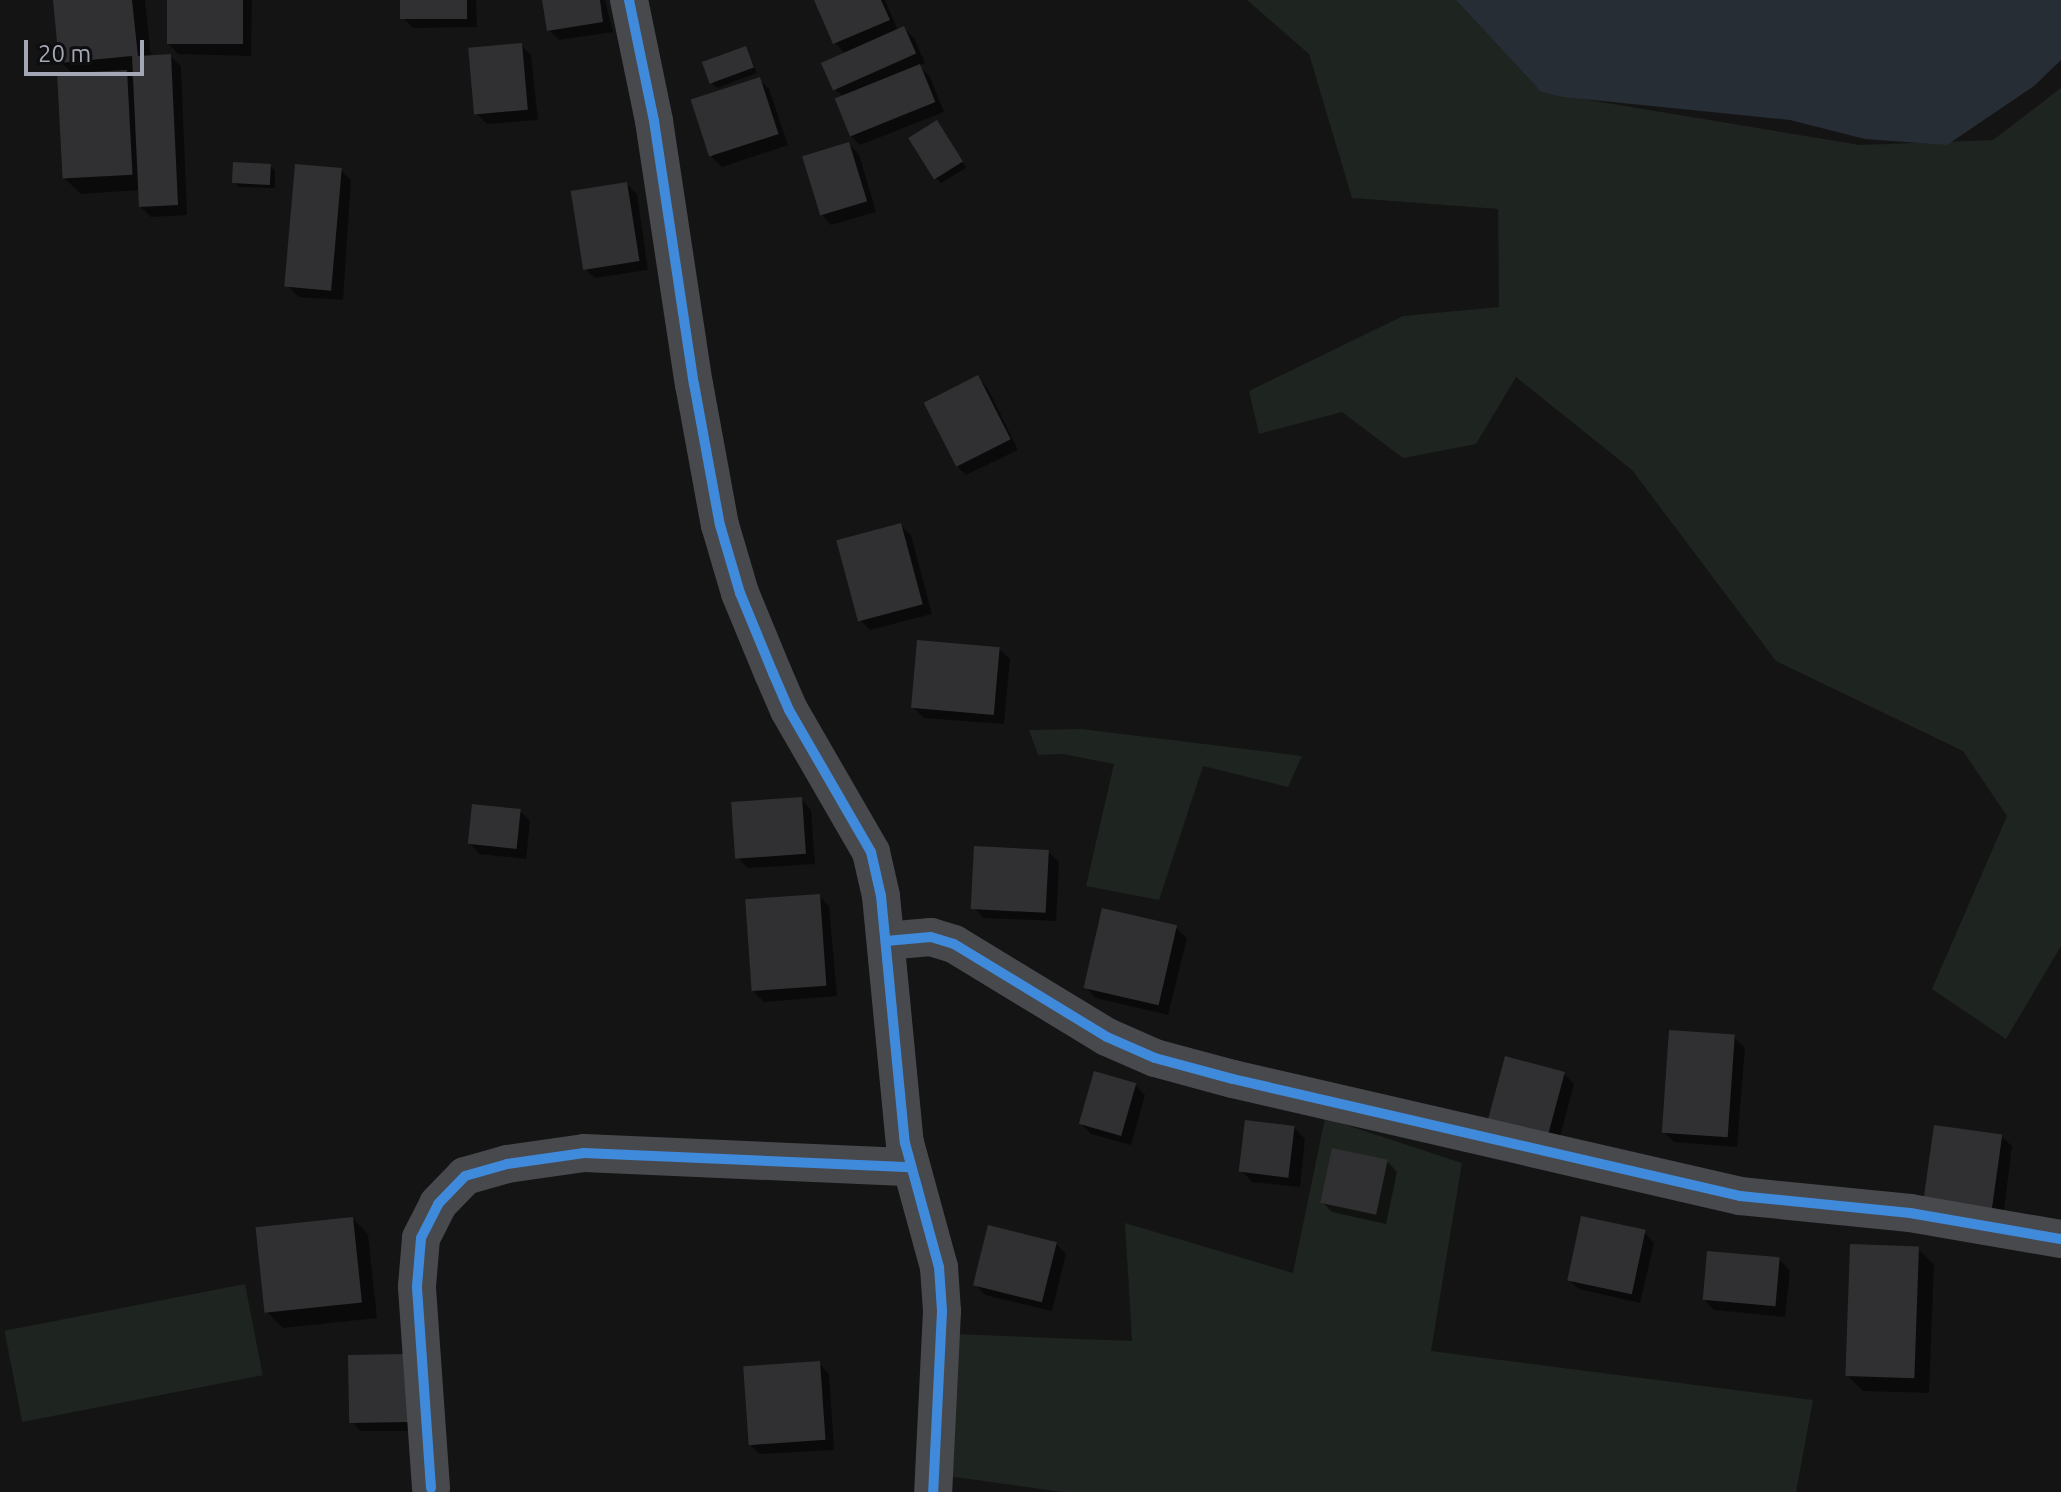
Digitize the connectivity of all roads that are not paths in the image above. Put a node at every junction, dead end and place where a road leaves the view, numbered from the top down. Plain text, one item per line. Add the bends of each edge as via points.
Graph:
1 (629, 0) edge
2 (886, 941) junction
3 (911, 1167) junction
4 (2061, 1239) edge
5 (431, 1488) dead end
6 (933, 1492) edge

1 - 2 street via 720,525 740,593 789,710 871,852
2 - 3 street via 897,1090
2 - 4 street via 931,937 954,944 1107,1037 1155,1058 1233,1079 1740,1196 1910,1213
3 - 5 street via 584,1153 465,1176 438,1204 421,1238 417,1286
3 - 6 street via 939,1267 942,1311

